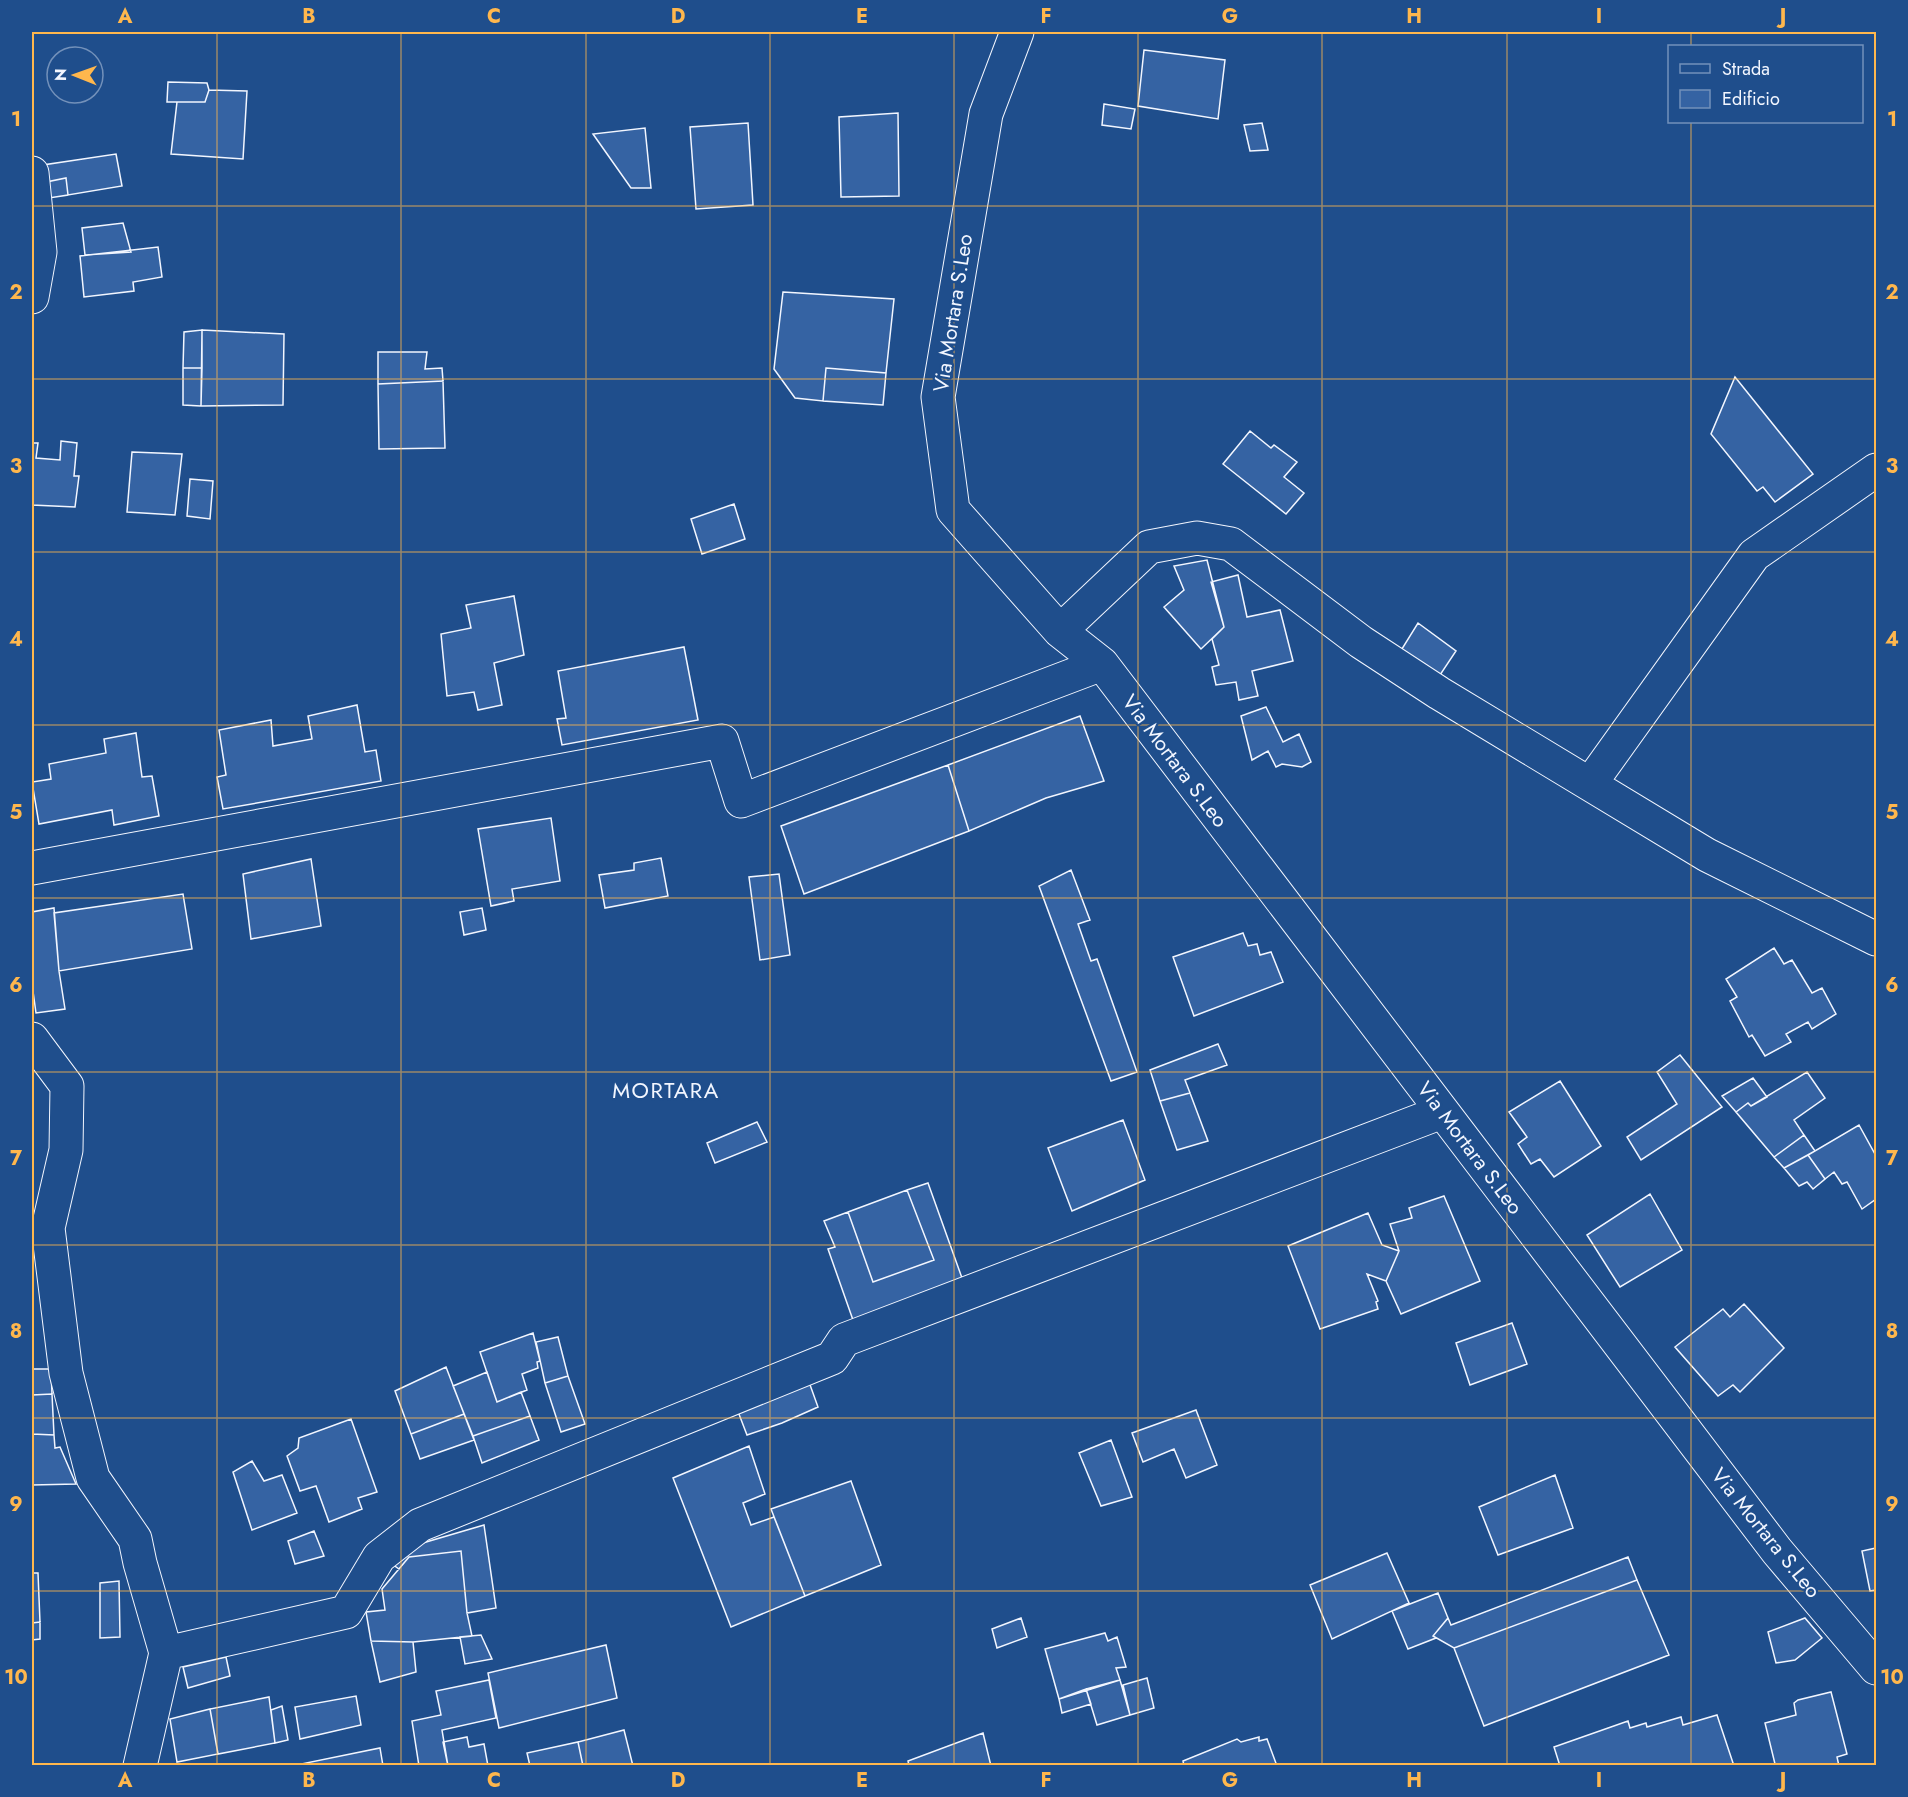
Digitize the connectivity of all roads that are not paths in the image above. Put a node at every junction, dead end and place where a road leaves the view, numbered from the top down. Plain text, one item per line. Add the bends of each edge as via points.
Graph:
1 (1017, 32) edge
2 (32, 173) edge
3 (32, 297) edge
4 (1876, 470) edge
5 (1060, 631) junction
6 (1102, 664) junction
7 (1590, 784) junction
8 (32, 868) edge
9 (1876, 939) edge
10 (32, 1039) edge
11 (1442, 1112) junction
12 (166, 1653) junction
13 (1876, 1668) edge
14 (140, 1766) edge

1 - 5 street, Via Mortara S.Leo via 986,114 938,397 953,510
2 - 3 street via 40,252
4 - 7 street via 1754,555
5 - 6 street, Via Mortara S.Leo
5 - 7 street via 1149,547 1197,538 1231,544 1361,642
6 - 8 street via 741,801 722,741
6 - 11 street, Via Mortara S.Leo
7 - 9 street via 1707,855
10 - 12 street via 67,1086 66,1150 48,1228 66,1373 93,1479 135,1539
11 - 12 street via 844,1340 832,1358 420,1525 379,1557 346,1612
11 - 13 street, Via Mortara S.Leo via 1777,1551
12 - 14 street

